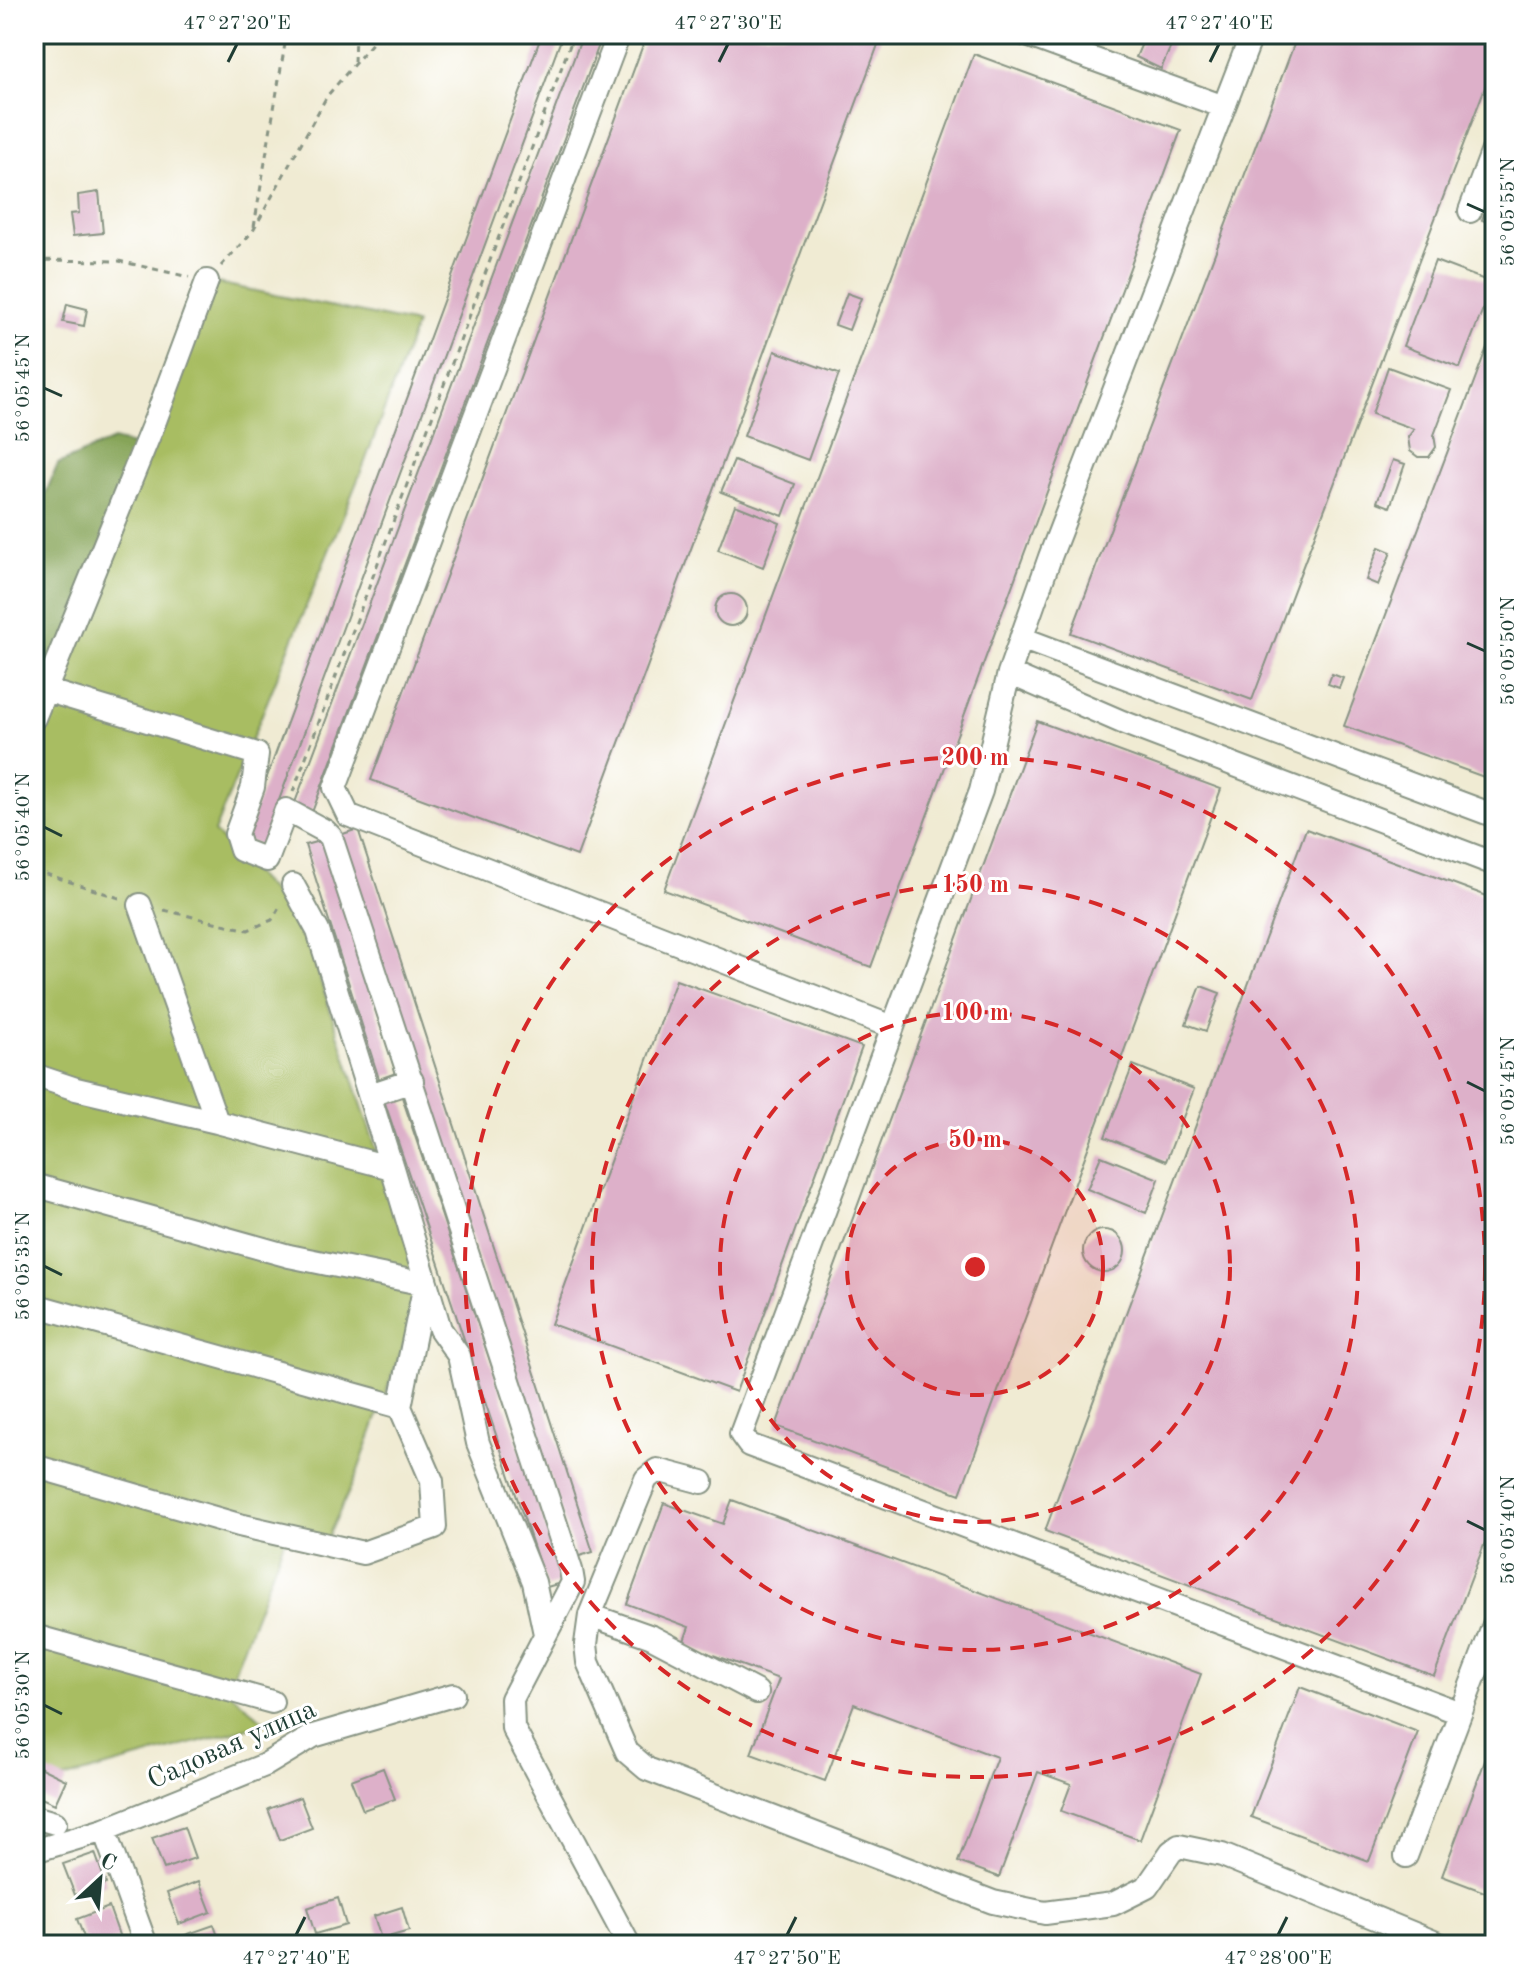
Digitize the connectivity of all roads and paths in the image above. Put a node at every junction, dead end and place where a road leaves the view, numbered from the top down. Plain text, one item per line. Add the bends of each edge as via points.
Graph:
1 (283, 34) edge
2 (355, 34) edge
3 (380, 34) edge
4 (574, 34) edge
5 (619, 34) edge
6 (1024, 34) edge
7 (1252, 34) edge
8 (354, 65) junction
9 (1224, 107) junction
10 (1495, 145) edge
11 (1470, 211) dead end
12 (253, 231) junction
13 (34, 260) edge
14 (207, 281) junction
15 (1021, 638) junction
16 (1009, 673) junction
17 (45, 690) junction
18 (34, 718) edge
19 (286, 810) junction
20 (1495, 816) edge
21 (1495, 864) edge
22 (34, 870) edge
23 (293, 885) joint
24 (140, 905) junction
25 (892, 1027) junction
26 (34, 1075) edge
27 (412, 1081) junction
28 (370, 1095) junction
29 (217, 1122) junction
30 (392, 1168) junction
31 (34, 1185) edge
32 (425, 1284) junction
33 (34, 1305) edge
34 (400, 1407) junction
35 (34, 1466) edge
36 (702, 1482) dead end
37 (590, 1615) junction
38 (1495, 1622) edge
39 (545, 1634) junction
40 (34, 1636) edge
41 (757, 1692) dead end
42 (453, 1695) dead end
43 (272, 1702) dead end
44 (1460, 1713) junction
45 (104, 1830) junction
46 (34, 1851) edge
47 (1406, 1856) dead end
48 (146, 1945) edge
49 (629, 1945) edge
50 (1441, 1945) edge

1 - 12 path
2 - 8 path
3 - 8 path
4 - 19 path
5 - 25 street via 335,788 348,815
6 - 9 street
7 - 9 street
8 - 12 path via 327,96
9 - 15 street
10 - 11 street
12 - 14 path
13 - 14 path via 119,261
14 - 17 street
15 - 16 street
15 - 20 street
16 - 21 street via 1122,722
16 - 25 street via 981,791
17 - 18 street
17 - 19 street via 257,754 253,787 236,834 241,850 267,860
19 - 27 street via 331,837
22 - 24 path
23 - 24 path via 272,920 248,930
23 - 28 street via 318,931
24 - 29 street
25 - 44 street via 741,1434 749,1445
26 - 29 street
27 - 28 street
27 - 39 street via 571,1570 573,1582
28 - 30 street
29 - 30 street
30 - 32 street
31 - 32 street via 289,1256
32 - 34 street
32 - 39 street via 440,1329 459,1356 478,1443 534,1582
33 - 34 street
34 - 35 street via 432,1481 435,1527 363,1553 239,1525
36 - 37 street via 657,1470 646,1479
37 - 41 street via 652,1637
37 - 50 street via 588,1662 627,1752 647,1769 993,1902 1045,1913 1113,1904 1147,1887 1179,1846 1222,1855
38 - 44 street
39 - 49 street via 512,1699 513,1728
40 - 43 street
42 - 45 street, Садовая улица via 313,1736 265,1765
44 - 47 street
45 - 46 street, Садовая улица
45 - 48 street

